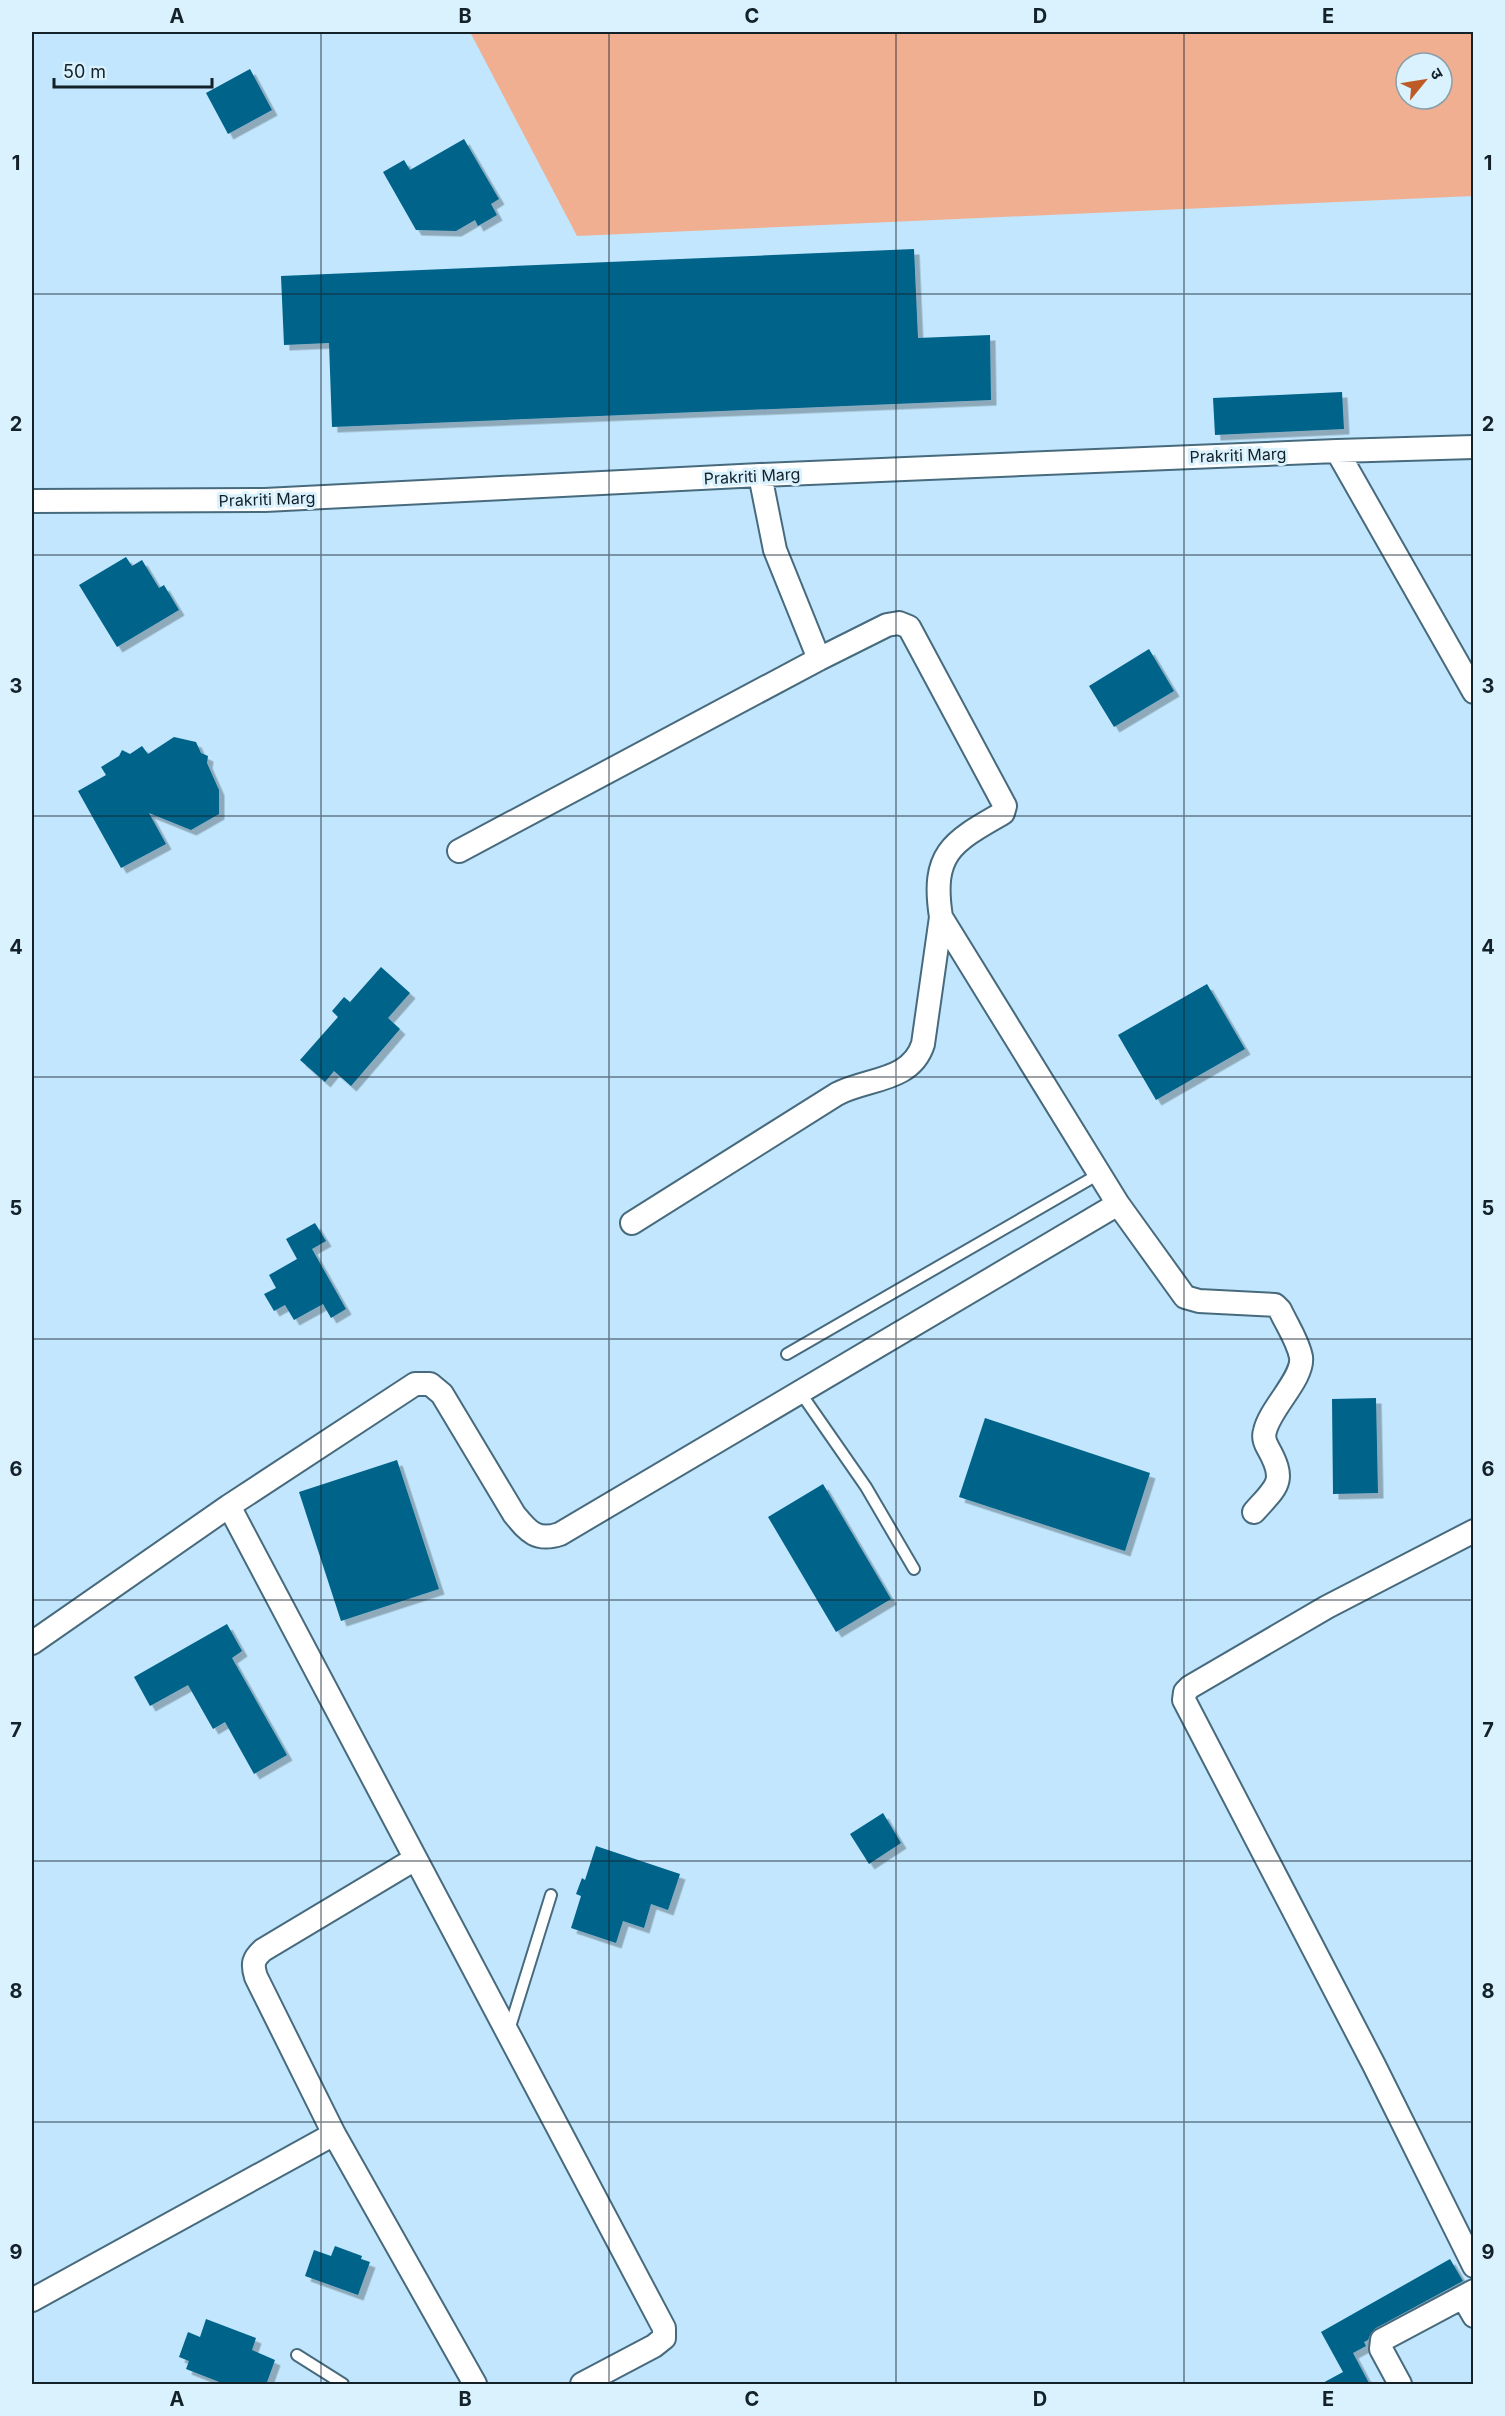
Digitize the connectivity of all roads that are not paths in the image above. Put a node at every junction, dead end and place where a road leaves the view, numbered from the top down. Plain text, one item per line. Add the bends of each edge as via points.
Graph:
1 (1473, 447) edge
2 (1338, 451) junction
3 (760, 475) junction
4 (32, 501) edge
5 (819, 658) junction
6 (1473, 692) edge
7 (459, 850) dead end
8 (941, 916) junction
9 (1099, 1174) junction
10 (1118, 1204) junction
11 (632, 1223) dead end
12 (787, 1354) dead end
13 (800, 1392) junction
14 (229, 1506) junction
15 (1254, 1512) dead end
16 (1473, 1530) edge
17 (914, 1569) dead end
18 (32, 1643) edge
19 (415, 1859) junction
20 (551, 1895) dead end
21 (508, 2033) junction
22 (334, 2134) junction
23 (1473, 2266) edge
24 (32, 2300) edge
25 (1470, 2301) edge
26 (297, 2355) dead end
27 (343, 2385) edge
28 (475, 2385) edge
29 (582, 2385) edge
30 (1400, 2385) edge

1 - 2 street, Prakriti Marg
2 - 3 street, Prakriti Marg
2 - 6 street
3 - 4 street, Prakriti Marg via 265,500
3 - 5 street via 775,550
5 - 7 street
5 - 8 street via 887,626 899,623 909,627 1005,806 1003,813 954,844 946,854 939,872
8 - 9 street
8 - 11 street via 923,1044 911,1064 892,1076 837,1094
9 - 10 street
9 - 12 lane
10 - 13 street
10 - 15 street via 1185,1297 1275,1305 1297,1345 1299,1370 1270,1416 1264,1433 1279,1472 1277,1485
13 - 14 street via 553,1536 538,1536 514,1514 442,1394 436,1387 424,1384 415,1384
13 - 17 lane via 866,1487
14 - 18 street
14 - 19 street
16 - 23 street via 1270,1639 1190,1687 1184,1700
19 - 21 street
19 - 22 street via 263,1950 254,1960 256,1977
20 - 21 lane
21 - 29 street via 666,2333 654,2346
22 - 24 street
22 - 28 street
25 - 30 street via 1382,2340 1381,2349
26 - 27 lane

